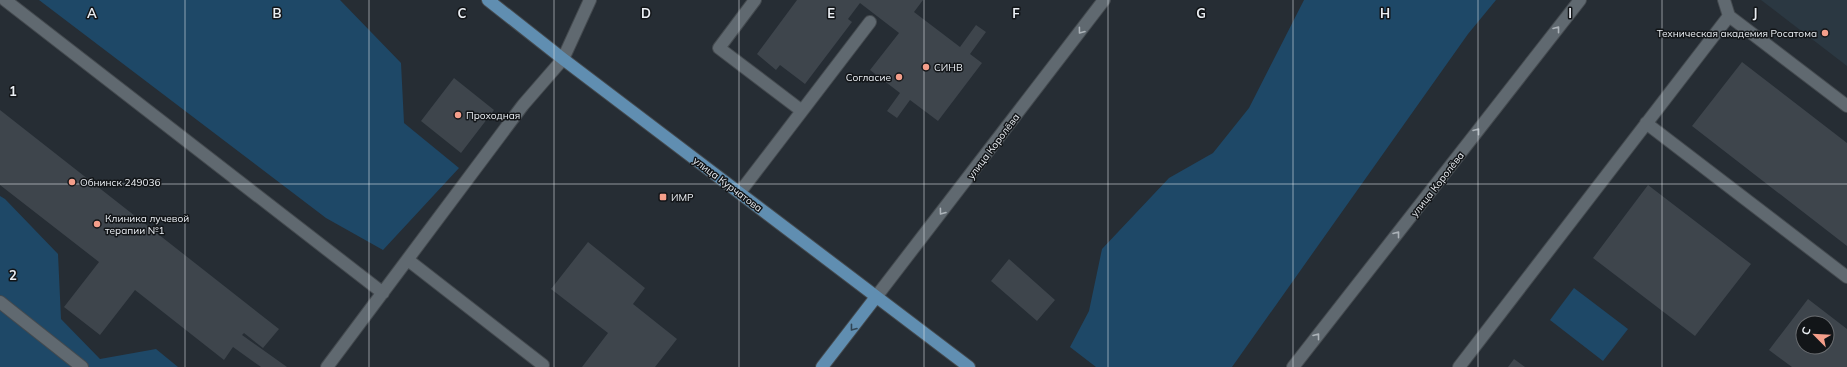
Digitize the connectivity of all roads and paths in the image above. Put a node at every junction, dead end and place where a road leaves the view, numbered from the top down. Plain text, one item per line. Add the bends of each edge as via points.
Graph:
1 (5, 0) edge
2 (488, 0) edge
3 (590, 0) edge
4 (755, 0) edge
5 (1580, 0) edge
6 (1724, 0) edge
7 (1102, 1) edge
8 (1729, 16) junction
9 (870, 22) dead end
10 (563, 59) junction
11 (1847, 106) edge
12 (802, 111) junction
13 (1646, 123) junction
14 (740, 192) junction
15 (408, 260) junction
16 (1847, 277) edge
17 (383, 293) junction
18 (876, 297) junction
19 (0, 302) edge
20 (543, 366) dead end
21 (82, 367) edge
22 (327, 367) edge
23 (822, 367) edge
24 (969, 367) edge
25 (1293, 367) edge
26 (1459, 367) edge

1 - 17 street
2 - 10 main road, улица Курчатова
3 - 10 street
4 - 12 street via 718,48
25 -> 5 street, улица Королёва
6 - 8 street
7 -> 18 street, улица Королёва
8 - 11 street
8 - 13 street
9 - 12 street
10 - 14 main road, улица Курчатова
10 - 15 street via 523,105
12 - 14 street
13 - 16 street
13 - 26 street
14 - 18 main road, улица Курчатова
15 - 17 street
15 - 20 street
17 - 22 street
18 -> 23 main road, улица Королёва
18 - 24 main road, улица Курчатова
19 - 21 street

